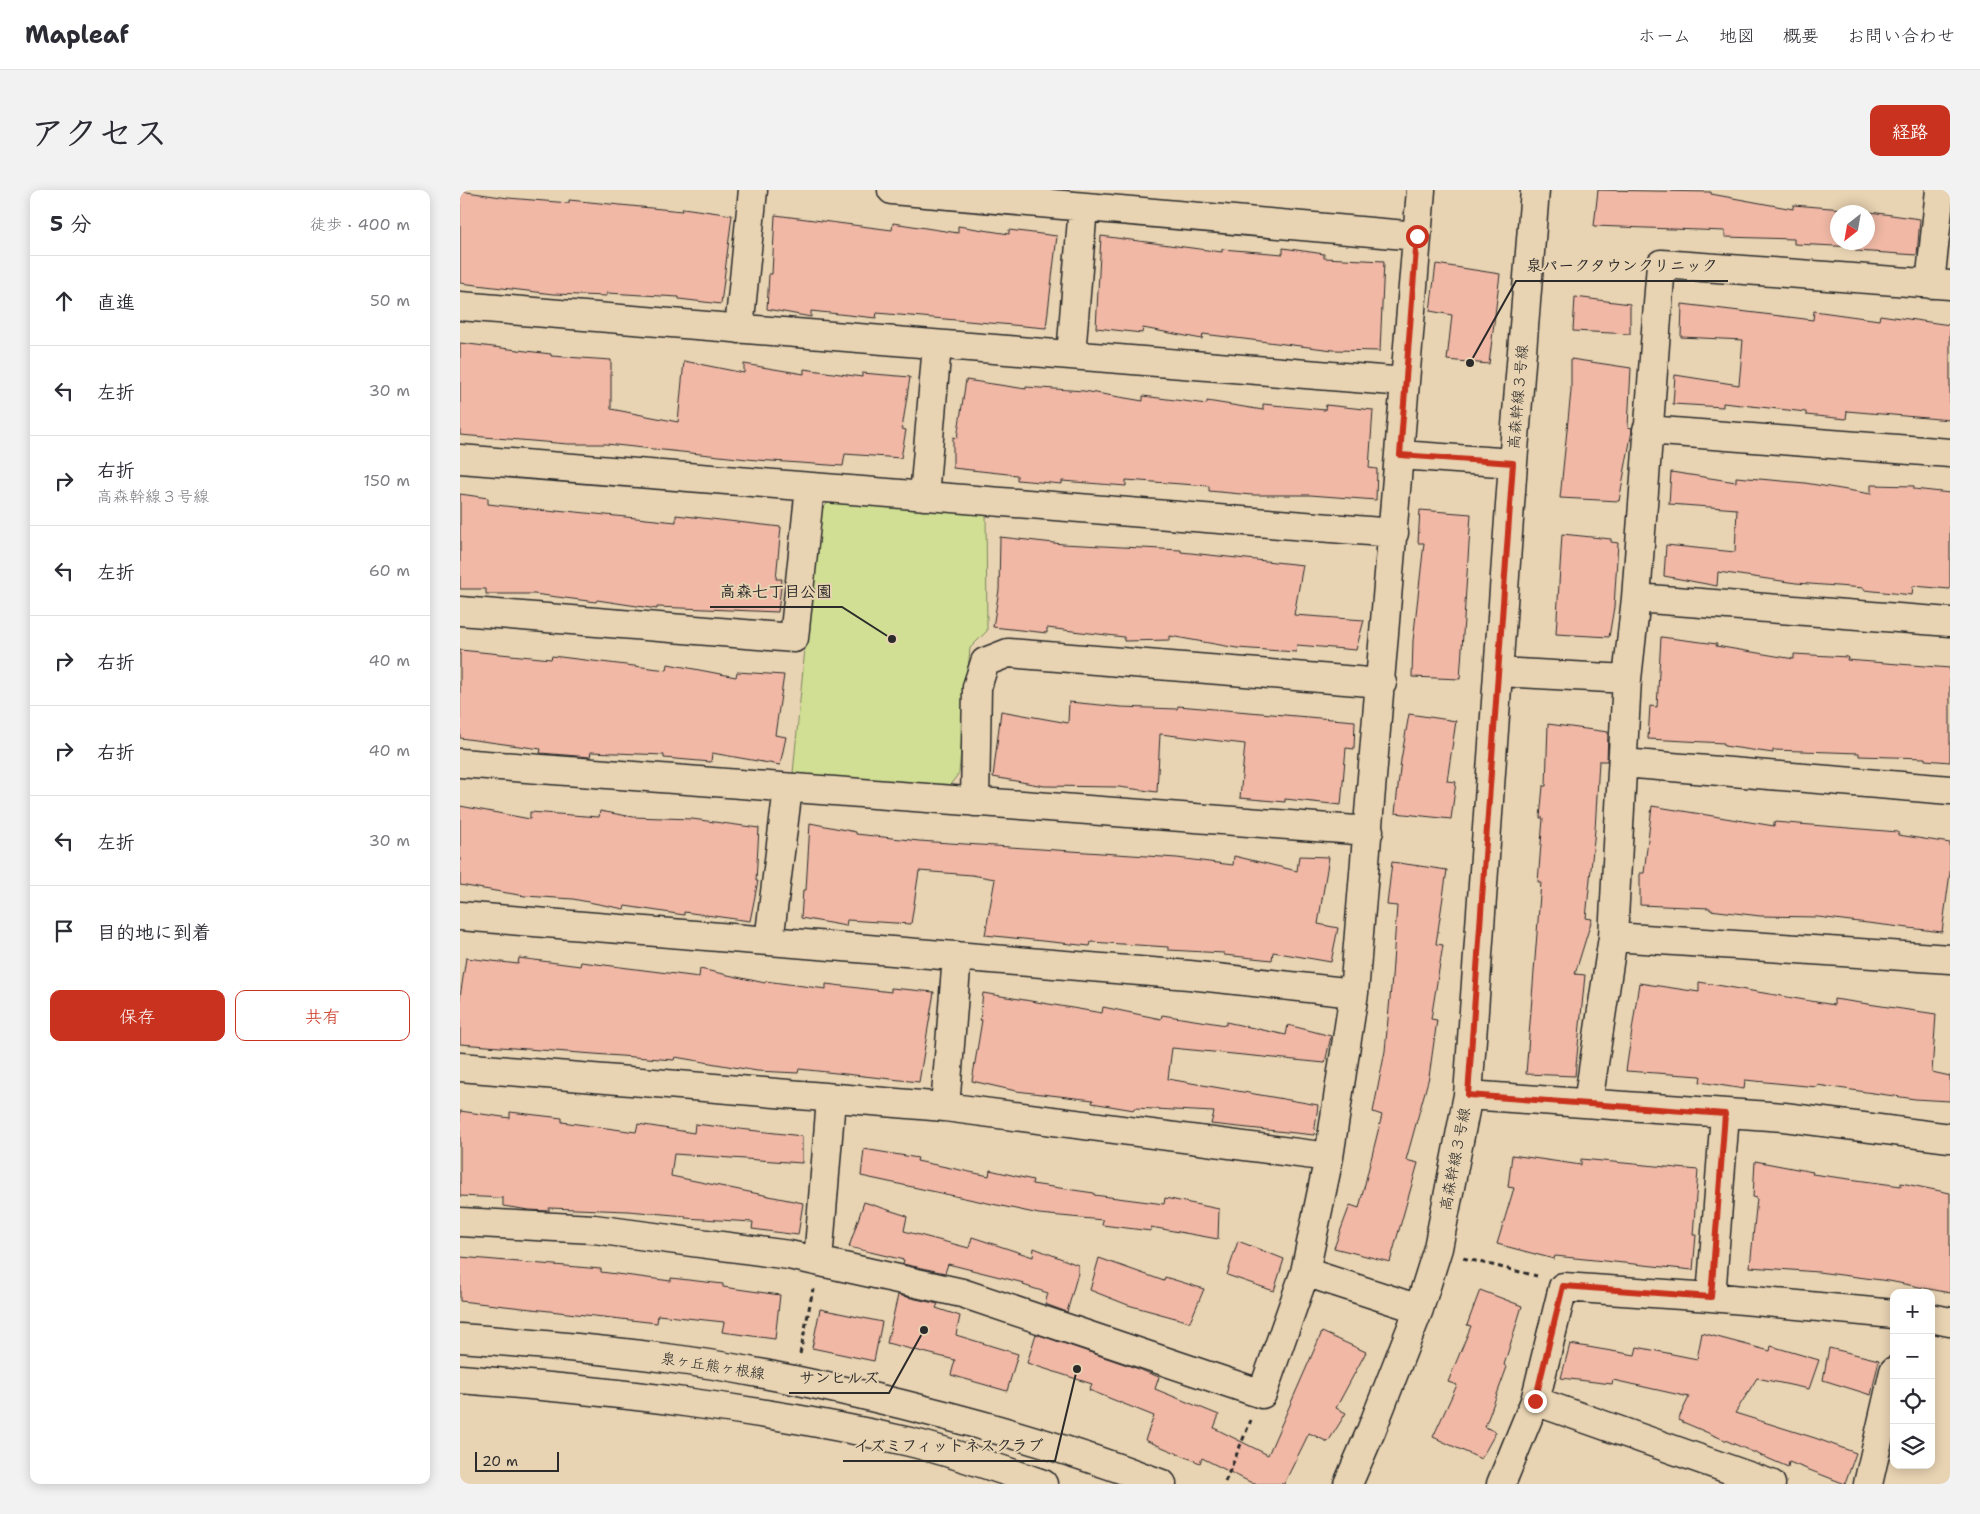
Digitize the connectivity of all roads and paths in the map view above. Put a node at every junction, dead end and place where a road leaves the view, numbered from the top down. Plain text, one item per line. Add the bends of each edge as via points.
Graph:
1 (753, 190) edge
2 (892, 190) edge
3 (1421, 190) edge
4 (1535, 190) edge
5 (1940, 190) edge
6 (954, 192) edge
7 (1083, 207) junction
8 (1417, 236) junction
9 (1940, 285) edge
10 (460, 306) edge
11 (739, 329) junction
12 (937, 345) junction
13 (1071, 355) junction
14 (1405, 382) junction
15 (1647, 430) junction
16 (1950, 453) edge
17 (1400, 455) junction
18 (460, 459) edge
19 (1513, 463) junction
20 (810, 487) junction
21 (924, 496) junction
22 (1394, 533) junction
23 (1636, 598) junction
24 (460, 611) edge
25 (1950, 622) edge
26 (1498, 672) junction
27 (1627, 680) junction
28 (1382, 683) junction
29 (460, 763) edge
30 (1622, 763) junction
31 (788, 788) junction
32 (1950, 790) edge
33 (975, 802) junction
34 (1369, 831) junction
35 (460, 916) edge
36 (1614, 937) junction
37 (769, 941) junction
38 (957, 956) junction
39 (1950, 959) edge
40 (1354, 993) junction
41 (460, 1067) edge
42 (1468, 1095) junction
43 (831, 1099) junction
44 (1588, 1104) junction
45 (945, 1107) junction
46 (1725, 1114) junction
47 (1950, 1138) edge
48 (1329, 1157) junction
49 (460, 1222) edge
50 (1461, 1257) dead end
51 (818, 1261) junction
52 (1305, 1272) junction
53 (1563, 1286) junction
54 (1711, 1297) junction
55 (1419, 1309) junction
56 (1890, 1314) edge
57 (1935, 1319) edge
58 (1950, 1322) edge
59 (460, 1338) edge
60 (800, 1356) dead end
61 (460, 1379) edge
62 (1892, 1379) edge
63 (1262, 1394) junction
64 (1535, 1401) junction
65 (1225, 1482) dead end
66 (1043, 1484) edge
67 (1162, 1484) edge
68 (1348, 1484) edge
69 (1501, 1484) edge
70 (1771, 1484) edge
71 (1868, 1484) edge

1 - 11 street
2 - 6 street
3 - 8 street
4 - 19 street, 高森幹線３号線
5 - 9 street
6 - 7 street
7 - 8 street
7 - 13 street
8 - 14 street
9 - 15 street via 1661,264
10 - 11 street
11 - 12 street
12 - 13 street
12 - 21 street
13 - 14 street
14 - 17 street
15 - 16 street
15 - 23 street
17 - 19 street
17 - 22 street
18 - 20 street
19 - 26 street, 高森幹線３号線
20 - 21 street
20 - 24 street via 794,638
21 - 22 street
22 - 28 street
23 - 25 street
23 - 27 street
26 - 27 street
26 - 42 street, 高森幹線３号線
27 - 30 street
28 - 33 street via 1008,654 985,662 977,686
28 - 34 street
29 - 31 street
30 - 32 street
30 - 36 street
31 - 33 street
31 - 37 street
33 - 34 street
34 - 40 street
35 - 37 street
36 - 39 street
36 - 44 street
37 - 38 street
38 - 40 street via 1189,975
38 - 45 street
40 - 48 street
41 - 43 street
42 - 44 street
42 - 55 street, 高森幹線３号線 via 1438,1248
43 - 45 street
43 - 51 street
44 - 46 street
45 - 48 street
46 - 47 street via 1784,1117
46 - 54 street
48 - 52 street
49 - 51 street via 594,1229
50 - 53 path via 1546,1278
51 - 60 path
51 - 63 street via 962,1293
52 - 55 street
52 - 63 street
53 - 54 street
53 - 64 street
54 - 56 street
55 - 68 street, 高森幹線３号線
57 - 58 street
59 - 67 street, 泉ヶ丘熊ヶ根線 via 570,1346 669,1358 795,1380 1008,1432 1090,1457
61 - 66 street via 614,1394 832,1427 911,1442
62 - 71 street
63 - 65 path
64 - 69 street
64 - 70 street

